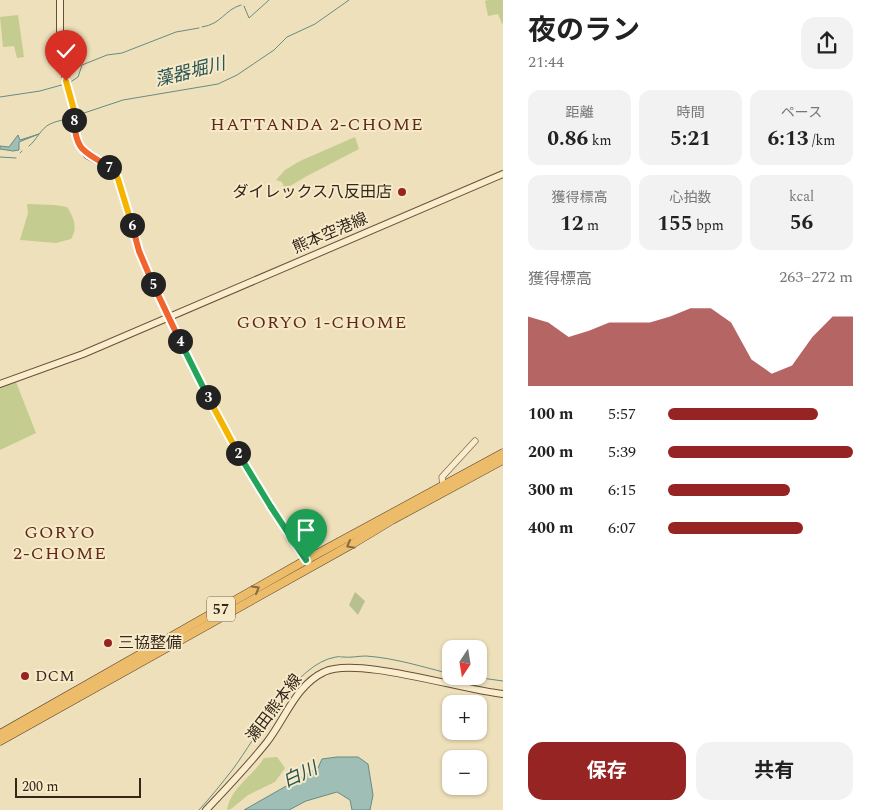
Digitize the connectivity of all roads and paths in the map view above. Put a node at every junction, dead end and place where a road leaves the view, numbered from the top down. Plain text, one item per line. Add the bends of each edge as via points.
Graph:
1 (60, 0) edge
2 (503, 174) edge
3 (169, 317) junction
4 (0, 384) edge
5 (475, 441) dead end
6 (503, 453) edge
7 (503, 460) edge
8 (443, 485) junction
9 (306, 560) junction
10 (316, 563) junction
11 (503, 694) edge
12 (0, 734) edge
13 (0, 740) edge
14 (206, 810) edge

1 - 3 main road via 60,55 74,110 78,142 87,155 116,174 139,251
2 - 3 main road, 熊本空港線
3 - 4 main road, 熊本空港線 via 76,357
3 - 9 street via 237,452
5 - 8 street via 442,477
6 - 8 highway, 57
7 -> 10 highway, 57
8 - 9 highway, 57
9 - 10 street
12 -> 9 highway, 57
10 - 13 highway, 57
11 - 14 main road, 瀬田熊本線 via 374,670 339,668 324,671 303,687 268,740

